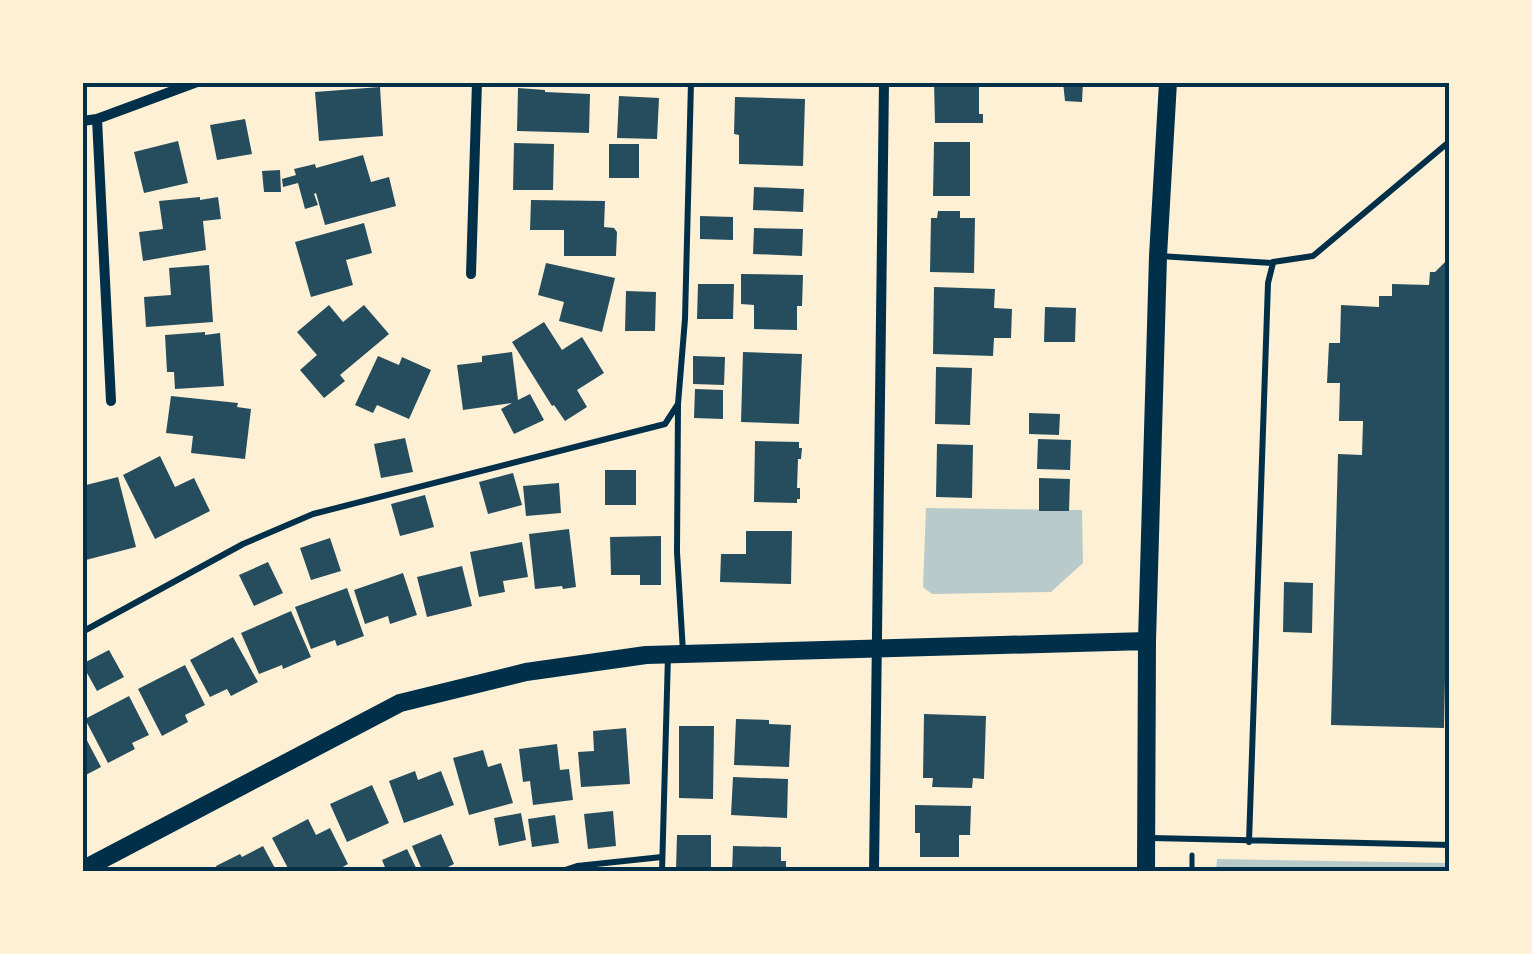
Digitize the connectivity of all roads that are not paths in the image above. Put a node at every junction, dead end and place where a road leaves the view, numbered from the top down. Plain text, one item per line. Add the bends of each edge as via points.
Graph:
1 (197, 82) edge
2 (477, 82) edge
3 (692, 82) edge
4 (884, 82) edge
5 (1168, 82) edge
6 (1444, 82) edge
7 (1450, 88) edge
8 (96, 119) junction
9 (82, 121) edge
10 (1450, 141) edge
11 (1158, 256) junction
12 (1273, 262) junction
13 (471, 274) dead end
14 (111, 401) dead end
15 (678, 404) junction
16 (82, 632) edge
17 (1146, 641) junction
18 (878, 650) junction
19 (676, 654) junction
20 (1148, 838) junction
21 (1248, 842) junction
22 (1450, 846) edge
23 (662, 856) junction
24 (82, 870) edge
25 (559, 872) edge
26 (662, 872) edge
27 (874, 872) edge
28 (1146, 872) edge

1 - 8 street
2 - 13 street
3 - 15 lane
4 - 18 street
5 - 11 street
6 - 7 lane
8 - 9 street
8 - 14 street
10 - 12 lane via 1313,256
11 - 12 lane
11 - 17 street
12 - 21 lane
15 - 16 lane via 664,424 313,514 243,544
15 - 19 lane
17 - 18 street
17 - 20 street
18 - 19 street
18 - 27 street
19 - 23 lane
19 - 24 street via 526,672 400,702
20 - 21 lane
20 - 28 street
21 - 22 lane
23 - 25 lane
23 - 26 lane

